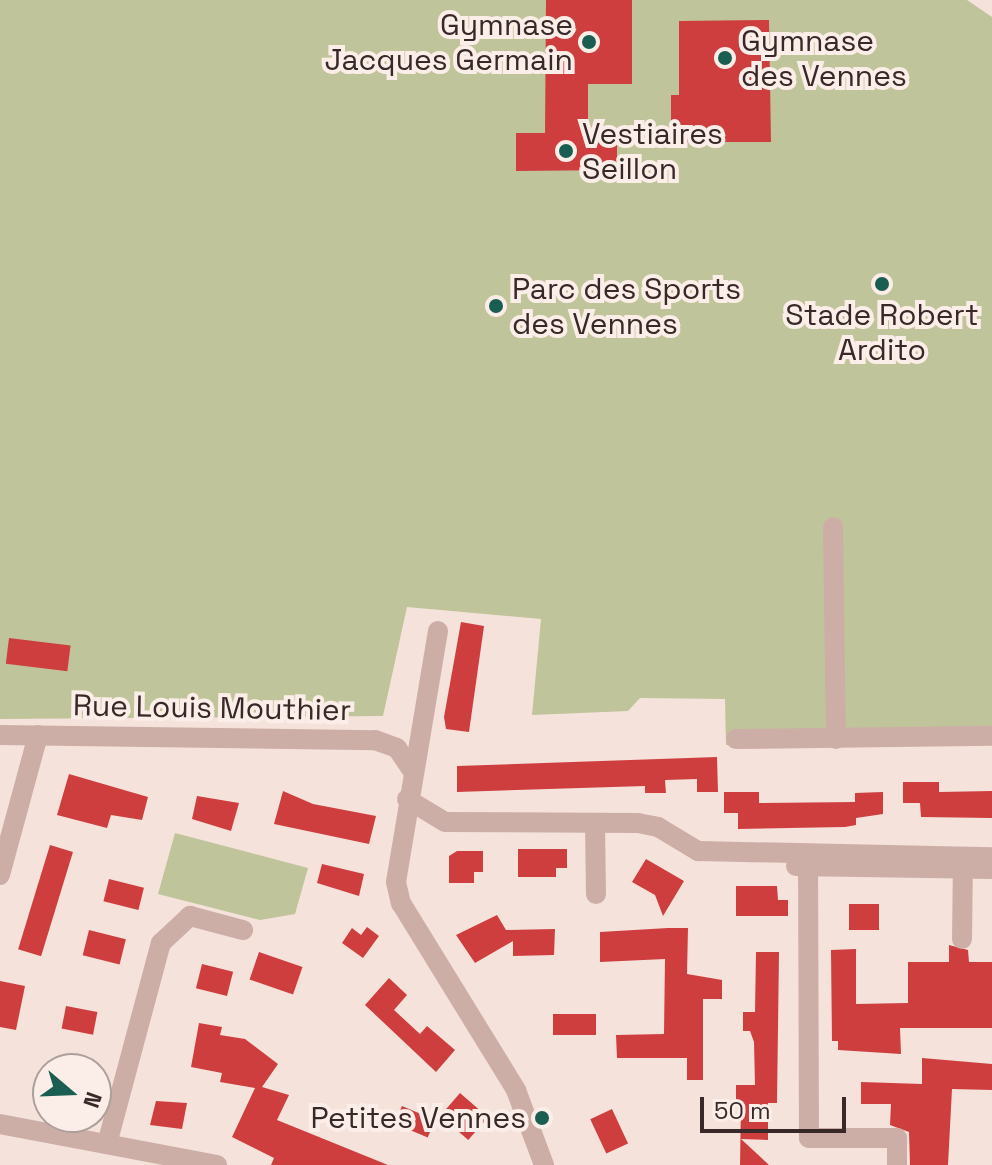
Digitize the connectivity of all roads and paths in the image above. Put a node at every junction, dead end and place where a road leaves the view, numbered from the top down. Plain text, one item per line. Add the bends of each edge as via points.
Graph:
1 (833, 527) dead end
2 (438, 631) dead end
3 (0, 735) edge
4 (38, 735) junction
5 (992, 736) edge
6 (736, 739) dead end
7 (836, 739) junction
8 (411, 769) junction
9 (407, 799) junction
10 (595, 823) junction
11 (992, 857) edge
12 (808, 862) junction
13 (962, 864) junction
14 (992, 869) edge
15 (0, 875) edge
16 (596, 894) dead end
17 (243, 930) dead end
18 (962, 939) dead end
19 (0, 1124) edge
20 (107, 1144) junction
21 (217, 1165) edge
22 (544, 1165) edge
23 (897, 1165) edge

1 - 7 street
2 - 8 street
3 - 4 street, Rue Louis Mouthier
4 - 8 street, Rue Louis Mouthier via 375,740 397,748
4 - 15 street
5 - 7 street
6 - 7 street
8 - 9 street
9 - 10 street via 445,822
9 - 22 street via 396,882 401,903 516,1090
10 - 12 street via 658,827 698,851
10 - 16 street
11 - 13 street
12 - 13 street
12 - 23 street via 809,1138 897,1138
13 - 14 street
13 - 18 street
17 - 20 street via 190,916 161,943
19 - 20 street
20 - 21 street

